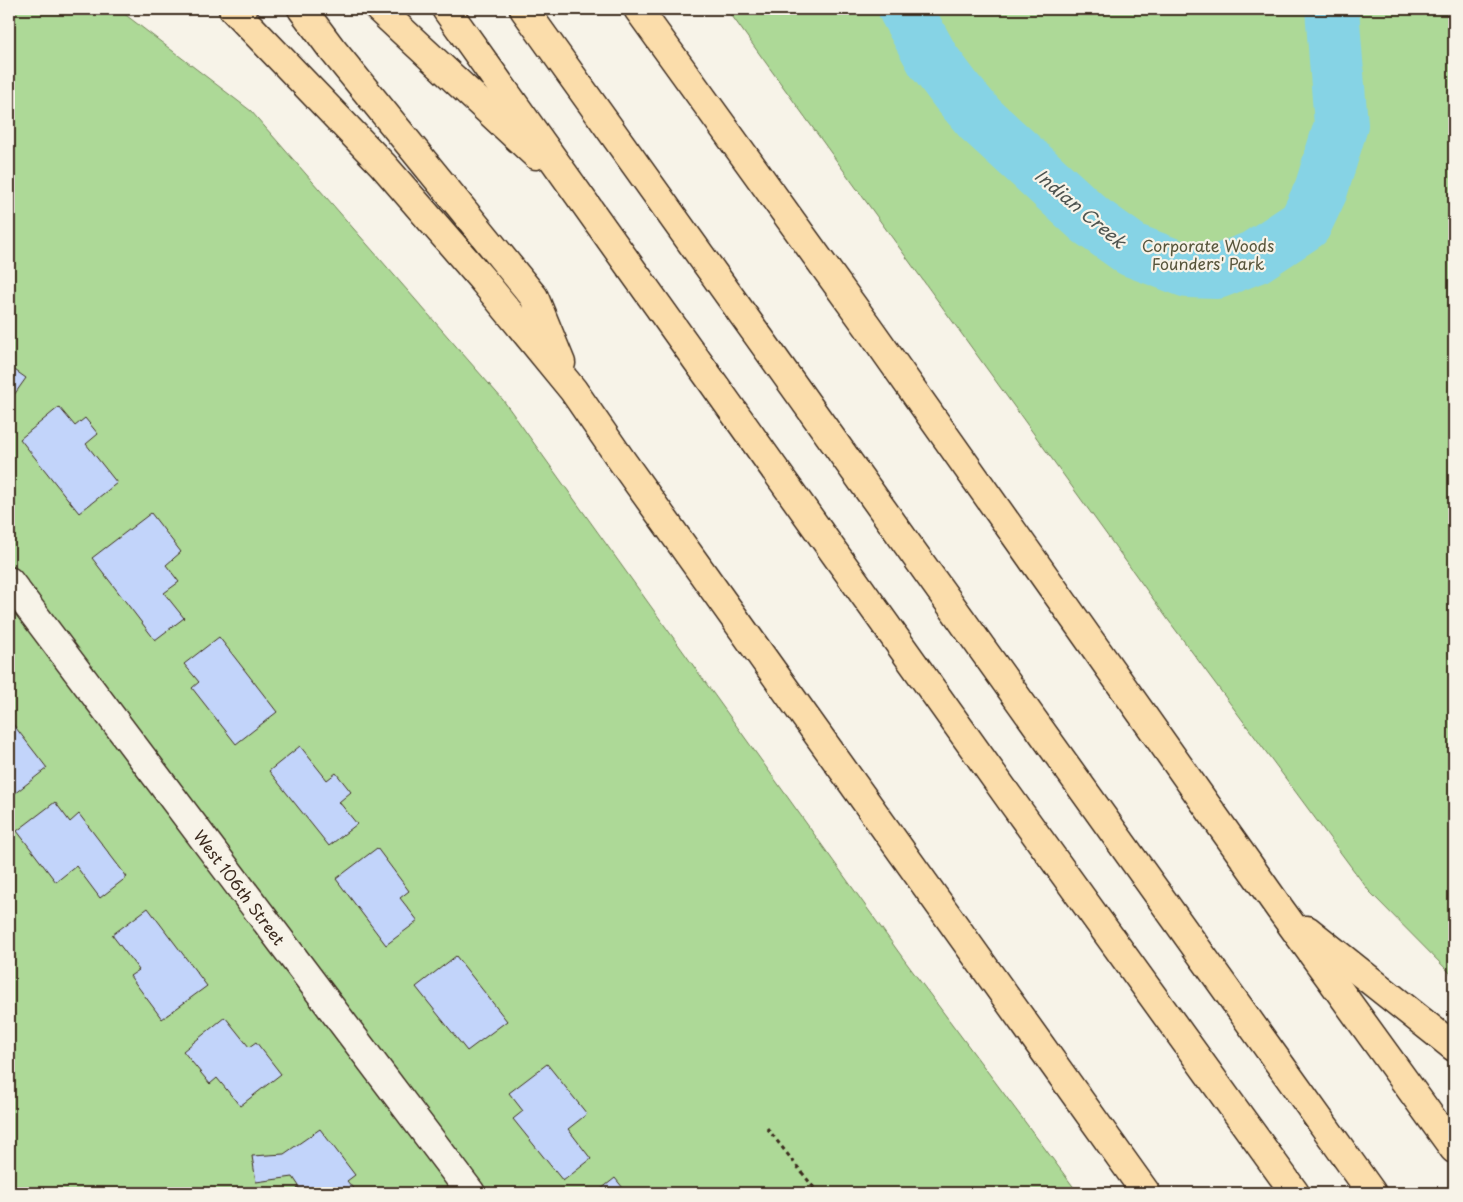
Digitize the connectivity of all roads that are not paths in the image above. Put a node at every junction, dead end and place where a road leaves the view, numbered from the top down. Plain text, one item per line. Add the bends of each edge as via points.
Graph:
1 (233, 9) edge
2 (302, 9) edge
3 (379, 9) edge
4 (446, 9) edge
5 (524, 9) edge
6 (638, 9) edge
7 (579, 195) junction
8 (573, 390) junction
9 (9, 581) edge
10 (1280, 909) junction
11 (1454, 1047) edge
12 (1454, 1149) edge
13 (471, 1193) edge
14 (1146, 1193) edge
15 (1295, 1193) edge
16 (1372, 1193) edge

1 - 8 highway via 383,165
2 - 8 highway via 534,297
3 - 7 highway
4 - 7 highway
5 - 16 highway
6 - 10 highway via 868,327
7 - 15 highway
8 - 14 highway
9 - 13 street, West 106th Street
10 - 11 highway
10 - 12 highway

